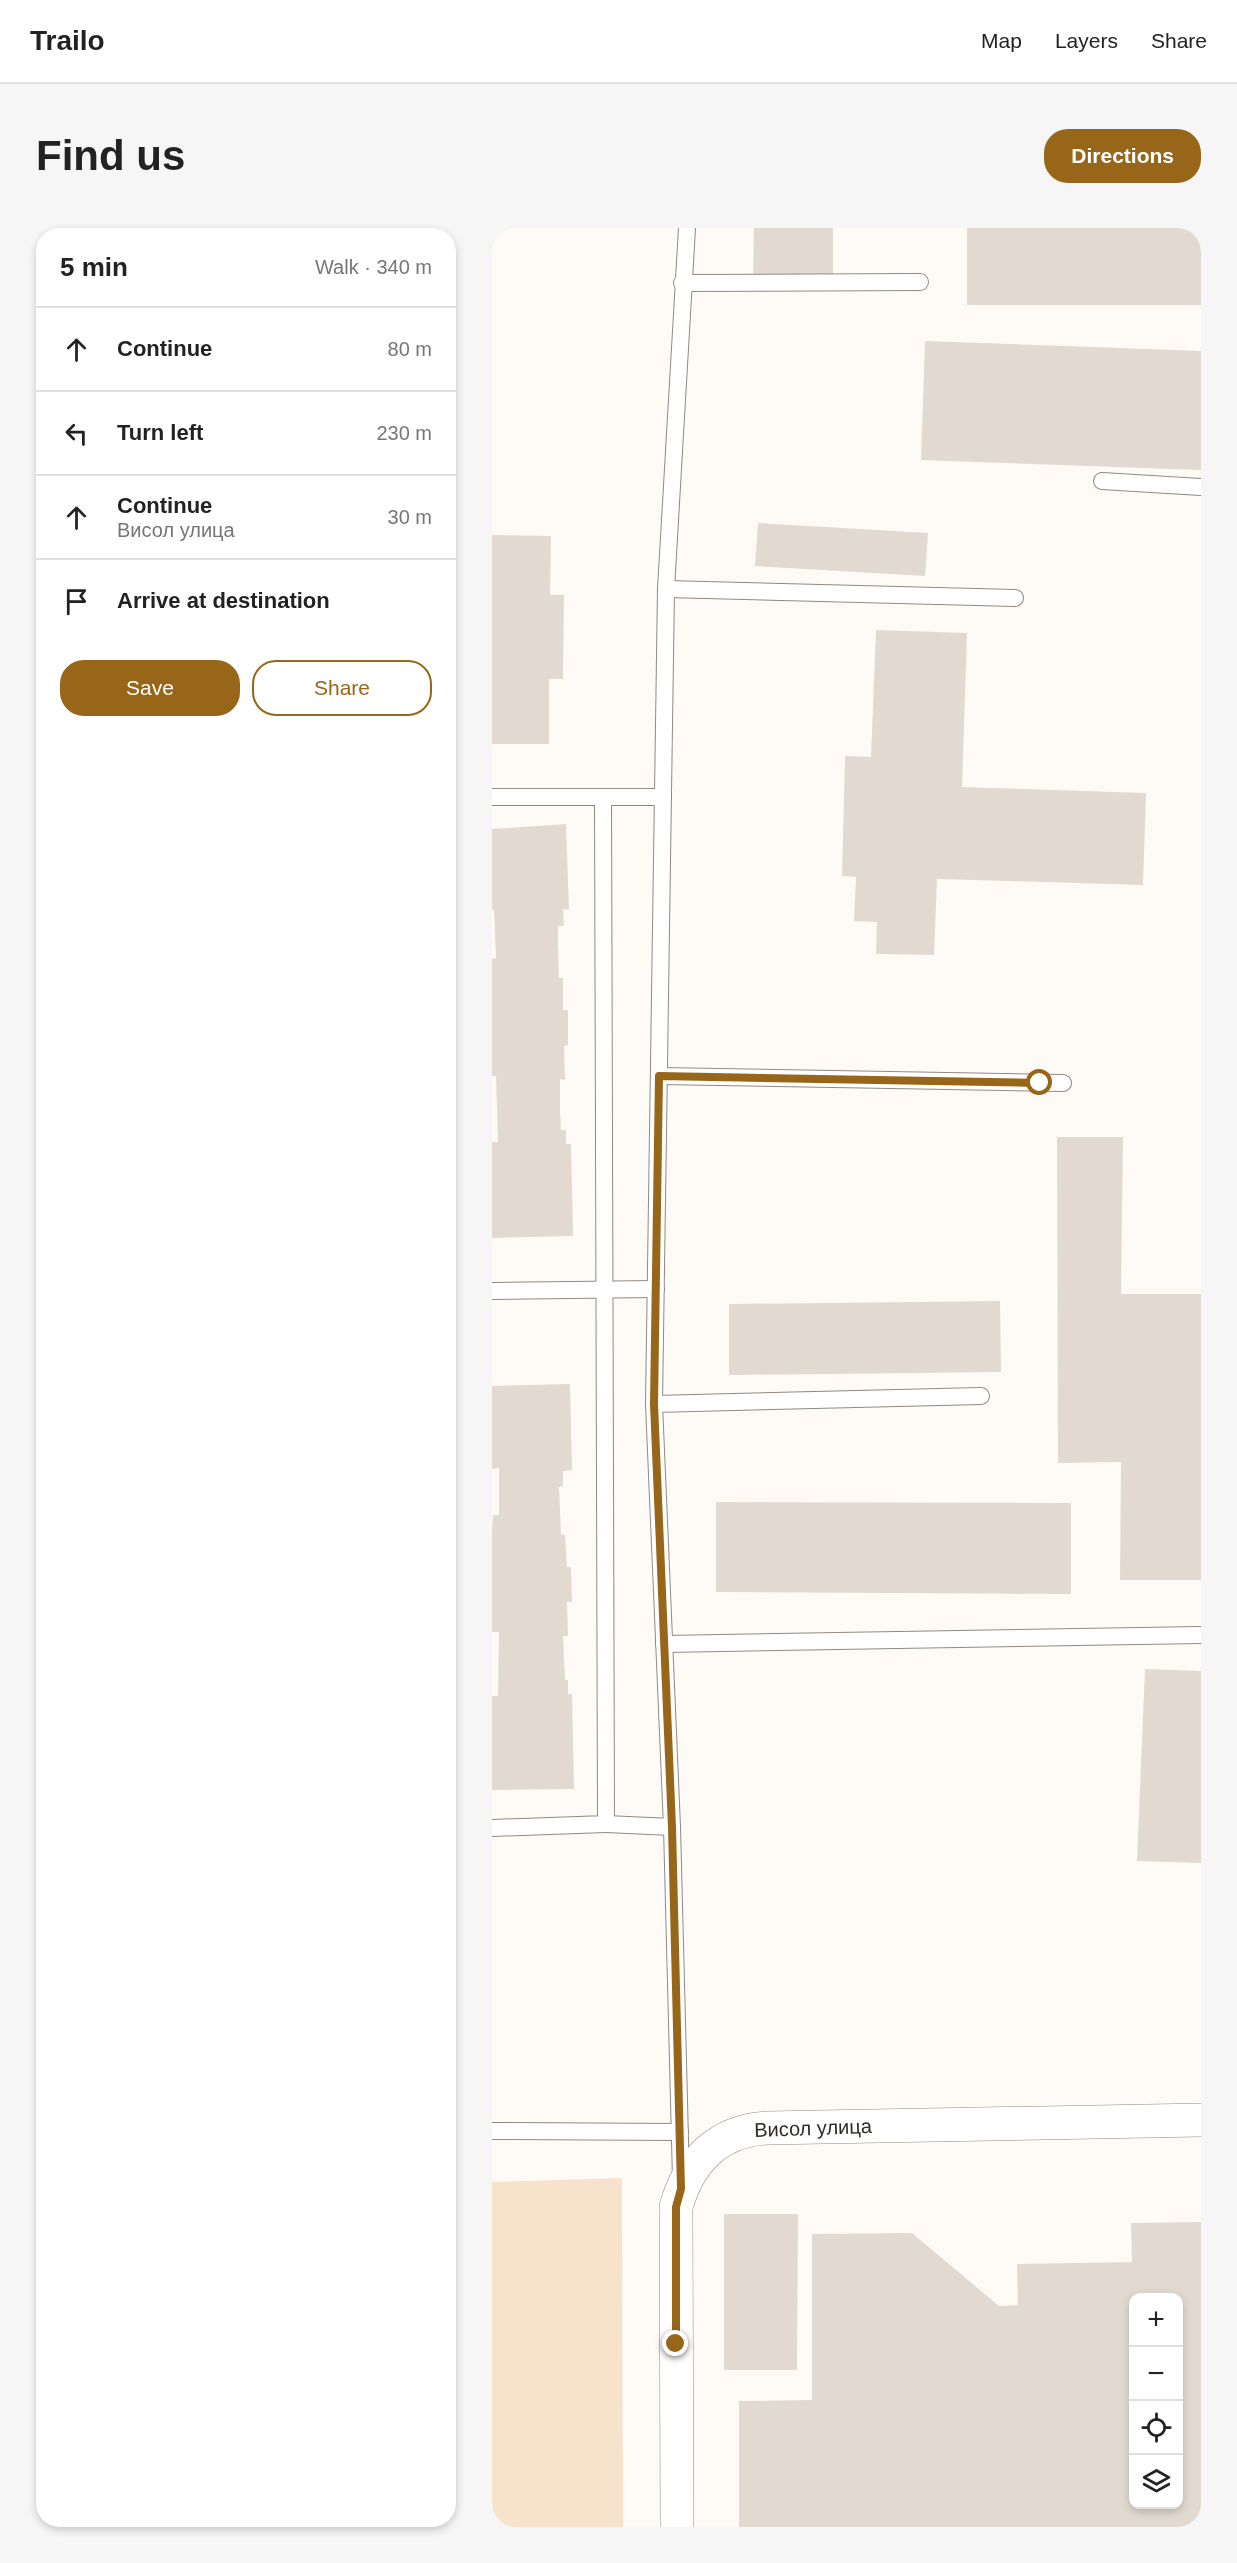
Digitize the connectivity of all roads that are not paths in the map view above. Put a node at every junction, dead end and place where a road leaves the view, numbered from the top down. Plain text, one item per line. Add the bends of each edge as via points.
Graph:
1 (687, 228) edge
2 (920, 282) dead end
3 (682, 283) junction
4 (1102, 481) dead end
5 (1201, 487) edge
6 (666, 589) junction
7 (1016, 598) dead end
8 (492, 797) edge
9 (603, 797) junction
10 (663, 797) junction
11 (659, 1076) junction
12 (1063, 1083) dead end
13 (656, 1289) junction
14 (603, 1290) junction
15 (492, 1291) edge
16 (981, 1396) dead end
17 (654, 1404) junction
18 (1201, 1635) edge
19 (664, 1644) junction
20 (606, 1824) junction
21 (672, 1827) junction
22 (492, 1828) edge
23 (1201, 2120) edge
24 (492, 2132) edge
25 (680, 2132) junction
26 (681, 2189) junction
27 (677, 2527) edge

1 - 3 lane
2 - 3 lane
3 - 6 lane
4 - 5 lane
6 - 7 lane
6 - 10 lane
8 - 9 lane
9 - 10 lane
9 - 14 lane
10 - 11 lane
11 - 12 lane
11 - 13 lane
13 - 14 lane
13 - 17 lane
14 - 15 lane
14 - 20 lane
16 - 17 lane
17 - 19 lane
18 - 19 lane
19 - 21 lane
20 - 21 lane
20 - 22 lane
21 - 25 lane
23 - 26 street, Висол улица via 753,2128 717,2141
24 - 25 lane
25 - 26 lane
26 - 27 street, Висол улица via 676,2207

